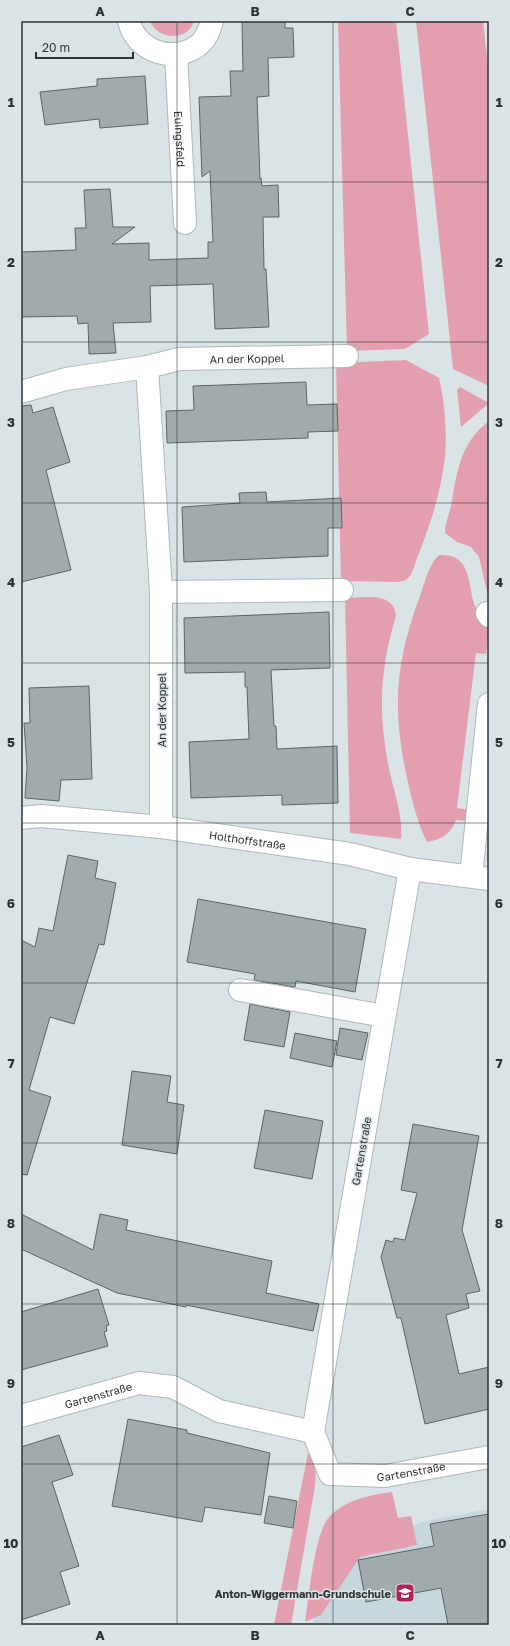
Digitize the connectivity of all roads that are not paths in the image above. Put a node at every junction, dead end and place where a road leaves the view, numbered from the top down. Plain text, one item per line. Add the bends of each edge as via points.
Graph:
1 (129, 21) edge
2 (212, 21) edge
3 (176, 54) junction
4 (185, 223) dead end
5 (347, 356) dead end
6 (147, 367) junction
7 (21, 392) edge
8 (342, 590) dead end
9 (161, 592) junction
10 (489, 704) edge
11 (21, 818) edge
12 (161, 827) junction
13 (410, 869) junction
14 (480, 877) edge
15 (240, 990) dead end
16 (384, 1016) junction
17 (21, 1416) edge
18 (313, 1432) junction
19 (489, 1457) edge

1 - 3 street via 138,40 150,49 163,54
2 - 3 street via 209,32 201,42 189,50
3 - 4 street, Euingsfeld
5 - 6 street, An der Koppel via 179,359
6 - 7 street, An der Koppel via 66,379
6 - 9 street, An der Koppel
8 - 9 street
9 - 12 street, An der Koppel
10 - 14 street, Holthoffstraße
11 - 12 street, Holthoffstraße via 41,816
12 - 13 street, Holthoffstraße via 350,854
13 - 14 street, Holthoffstraße
13 - 16 street, Gartenstraße
15 - 16 street
16 - 18 street, Gartenstraße
17 - 18 street, Gartenstraße via 139,1383 173,1387 219,1411
18 - 19 street, Gartenstraße via 330,1474 385,1476

